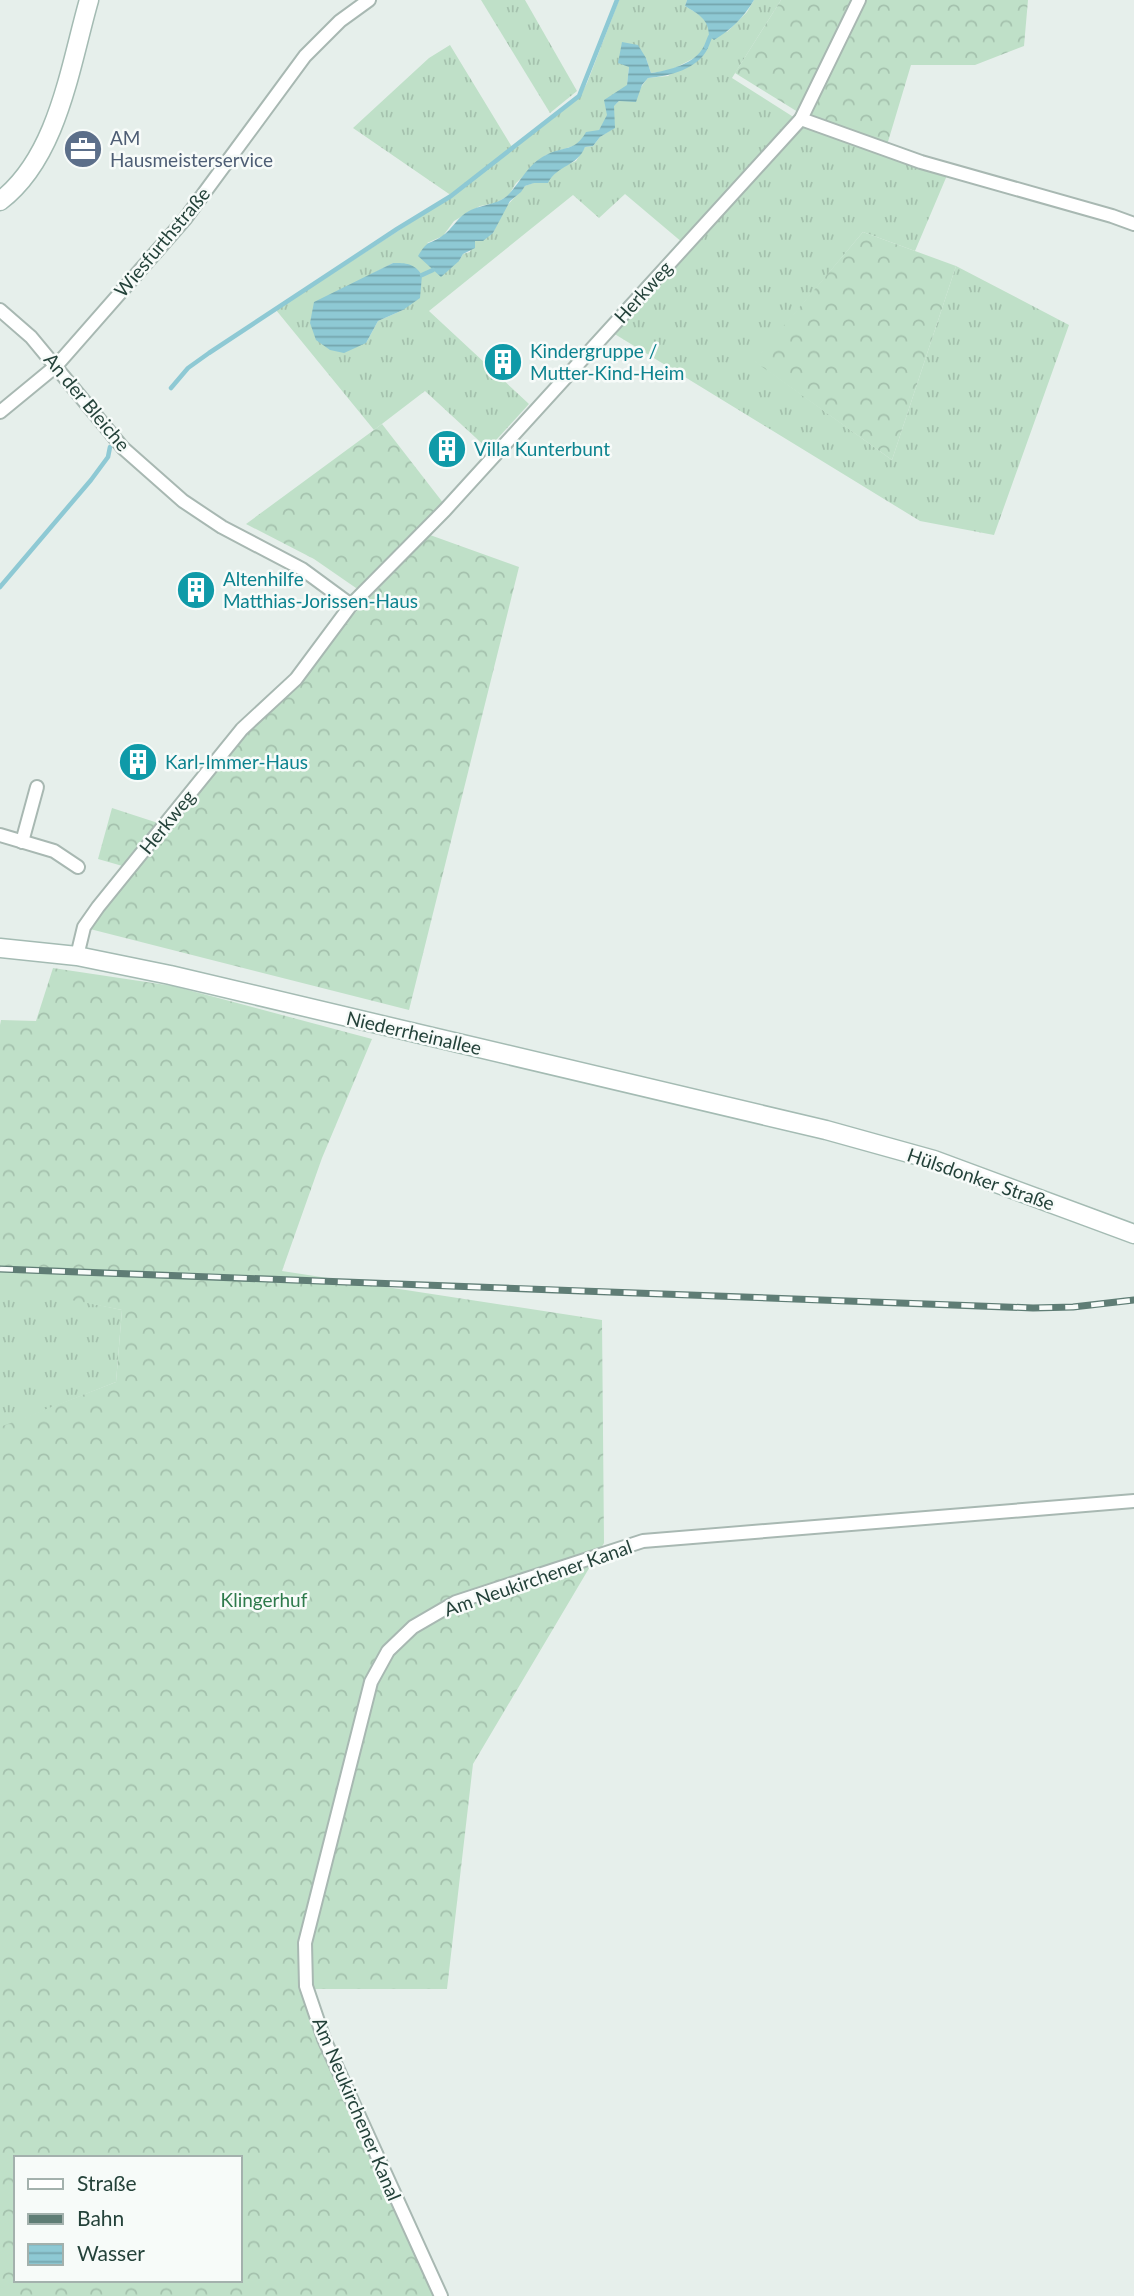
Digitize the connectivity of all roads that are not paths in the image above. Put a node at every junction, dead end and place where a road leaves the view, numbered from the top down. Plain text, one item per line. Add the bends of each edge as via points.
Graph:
1 (89, 0) edge
2 (369, 0) edge
3 (859, 0) edge
4 (801, 118) junction
5 (0, 201) edge
6 (1134, 225) edge
7 (0, 310) edge
8 (56, 366) junction
9 (0, 412) edge
10 (351, 605) junction
11 (37, 787) dead end
12 (0, 835) edge
13 (22, 842) junction
14 (78, 867) dead end
15 (0, 948) edge
16 (77, 956) junction
17 (826, 1130) joint
18 (1134, 1234) edge
19 (1134, 1501) edge
20 (441, 2296) edge

1 - 5 main road via 51,133 33,164
2 - 8 street, Wiesfurthstraße via 305,56 185,219
3 - 4 street, Herkweg
4 - 6 street via 921,162
4 - 10 street, Herkweg via 445,510
7 - 8 street, An der Bleiche
8 - 9 street, Wiesfurthstraße
8 - 10 street, An der Bleiche via 112,436 183,501 303,569
10 - 16 street, Herkweg via 296,679 242,729 98,907 84,927
11 - 13 street
12 - 13 street
13 - 14 street via 54,851
15 - 16 main road, Niederrheinallee
16 - 17 main road, Niederrheinallee
17 - 18 main road, Hülsdonker Straße via 934,1160
19 - 20 street, Am Neukirchener Kanal via 643,1541 456,1602 413,1627 388,1651 371,1682 305,1943 306,1986 350,2099

